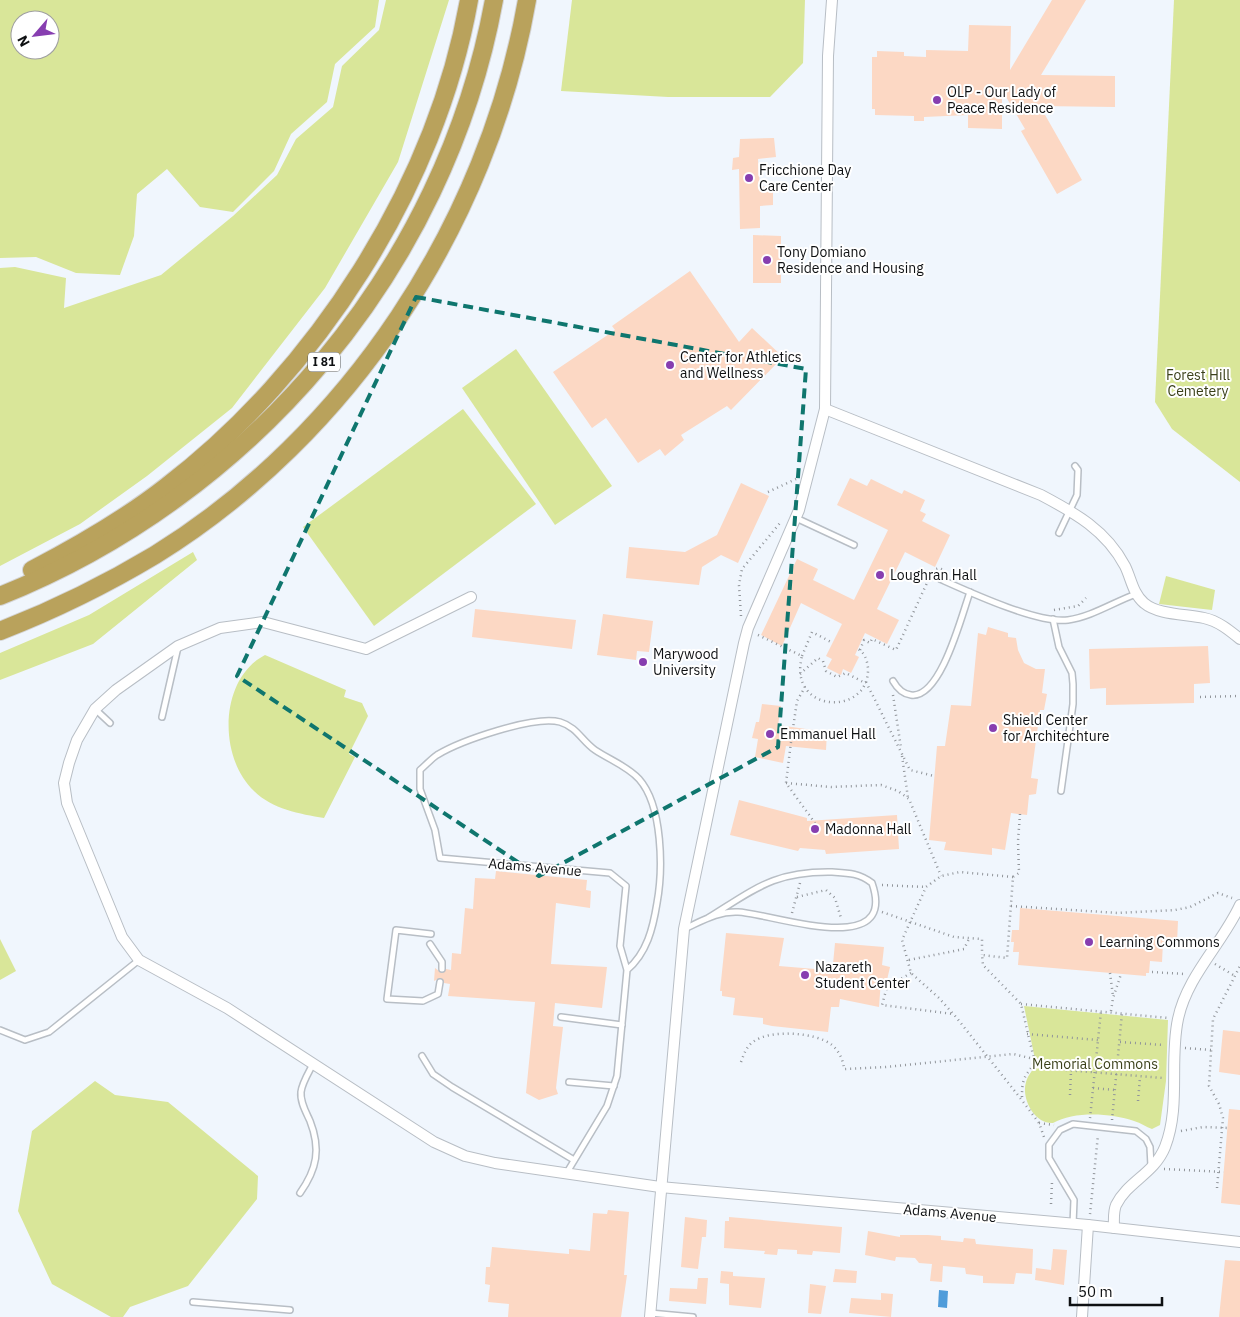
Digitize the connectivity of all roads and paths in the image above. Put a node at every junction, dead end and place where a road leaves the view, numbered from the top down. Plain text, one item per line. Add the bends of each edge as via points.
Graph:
1 (470, 0) edge
2 (494, 0) edge
3 (527, 0) edge
4 (832, 0) edge
5 (825, 409) junction
6 (1075, 466) dead end
7 (807, 474) junction
8 (768, 492) dead end
9 (1071, 511) junction
10 (795, 518) junction
11 (784, 519) dead end
12 (1059, 533) dead end
13 (854, 545) dead end
14 (940, 580) dead end
15 (0, 587) edge
16 (970, 592) junction
17 (1136, 594) junction
18 (0, 596) edge
19 (471, 597) dead end
20 (1053, 619) junction
21 (748, 628) junction
22 (0, 631) edge
23 (1240, 639) edge
24 (833, 643) dead end
25 (178, 646) junction
26 (858, 649) dead end
27 (802, 656) junction
28 (800, 674) junction
29 (866, 682) junction
30 (893, 682) dead end
31 (805, 687) junction
32 (893, 695) dead end
33 (1240, 696) edge
34 (1200, 697) dead end
35 (95, 710) junction
36 (162, 717) dead end
37 (110, 723) dead end
38 (792, 735) dead end
39 (791, 742) dead end
40 (901, 752) junction
41 (934, 776) dead end
42 (786, 783) junction
43 (1061, 791) dead end
44 (909, 799) junction
45 (1020, 814) dead end
46 (815, 823) dead end
47 (941, 876) junction
48 (1012, 877) junction
49 (800, 880) dead end
50 (797, 898) junction
51 (1237, 902) edge
52 (1011, 906) junction
53 (875, 910) junction
54 (791, 915) dead end
55 (708, 918) junction
56 (910, 921) junction
57 (841, 928) junction
58 (684, 929) junction
59 (431, 934) dead end
60 (968, 938) junction
61 (430, 944) dead end
62 (982, 955) junction
63 (1219, 957) dead end
64 (139, 960) junction
65 (909, 960) junction
66 (1215, 964) junction
67 (1240, 966) edge
68 (442, 969) dead end
69 (627, 970) junction
70 (1211, 970) dead end
71 (1152, 972) dead end
72 (911, 973) junction
73 (1110, 973) dead end
74 (1121, 974) dead end
75 (1190, 974) dead end
76 (1235, 976) junction
77 (440, 982) dead end
78 (1113, 998) junction
79 (1021, 1004) junction
80 (1100, 1011) junction
81 (1111, 1012) junction
82 (1122, 1013) junction
83 (955, 1015) junction
84 (561, 1018) dead end
85 (1170, 1018) dead end
86 (622, 1025) junction
87 (0, 1030) edge
88 (1027, 1034) junction
89 (1098, 1040) junction
90 (1183, 1040) dead end
91 (1120, 1042) junction
92 (1168, 1045) dead end
93 (1183, 1048) junction
94 (1211, 1050) junction
95 (422, 1056) dead end
96 (1183, 1056) dead end
97 (988, 1057) junction
98 (1034, 1060) junction
99 (741, 1062) dead end
100 (313, 1064) junction
101 (1071, 1070) junction
102 (1094, 1073) junction
103 (1116, 1074) junction
104 (1140, 1077) junction
105 (1169, 1079) dead end
106 (570, 1082) dead end
107 (614, 1086) junction
108 (1093, 1088) junction
109 (1115, 1090) junction
110 (1070, 1095) dead end
111 (1022, 1099) junction
112 (1138, 1101) dead end
113 (1081, 1118) dead end
114 (1112, 1120) junction
115 (1121, 1120) dead end
116 (1058, 1122) dead end
117 (1038, 1123) junction
118 (1099, 1126) junction
119 (1044, 1138) dead end
120 (574, 1160) junction
121 (1163, 1168) dead end
122 (1150, 1171) junction
123 (1218, 1172) junction
124 (1224, 1172) dead end
125 (566, 1174) junction
126 (1051, 1179) dead end
127 (660, 1187) junction
128 (1216, 1188) dead end
129 (300, 1193) dead end
130 (1051, 1204) dead end
131 (1073, 1224) junction
132 (1088, 1225) junction
133 (1114, 1228) junction
134 (1240, 1242) edge
135 (193, 1302) dead end
136 (290, 1310) dead end
137 (650, 1315) edge
138 (693, 1317) edge
139 (1082, 1317) edge

1 - 15 highway via 445,94 412,176 373,252 316,336 263,397 167,487 95,536
2 - 18 highway, I 81 via 468,102 430,194 393,265 317,370 247,442 176,500 102,548
3 - 22 highway, I 81 via 499,112 464,200 421,282 342,392 269,467 195,527 118,577
4 - 5 street via 828,56
5 - 7 street
5 - 9 street via 1041,495
6 - 9 lane via 1078,483
7 - 8 path
7 - 10 street
9 - 12 lane
9 - 17 street via 1094,526 1111,544 1125,566
10 - 13 lane
10 - 21 street
11 - 21 path via 742,569 742,626
14 - 16 lane
16 - 20 lane via 1016,610
16 - 30 lane via 947,660 931,684 913,696 904,694
17 - 20 lane via 1083,616
17 - 23 street via 1145,604 1220,624
19 - 25 street via 366,649 263,622 220,628
20 - 43 lane via 1073,684
21 - 27 path via 758,629 756,634
21 - 58 street
24 - 27 path via 812,632
25 - 35 street via 116,690
25 - 36 lane
26 - 29 path via 866,660
27 - 28 path
28 - 29 path via 818,658 823,661 826,671 837,677 846,673
28 - 31 path
29 - 31 path via 854,696 837,703 821,701
29 - 40 path
31 - 38 path via 797,701
32 - 40 path
33 - 34 path
35 - 37 lane
35 - 64 street via 77,740 64,783 68,803 122,937
39 - 42 path
40 - 41 path via 910,770
40 - 44 path
42 - 44 path via 831,787 881,785
42 - 46 path
44 - 47 path
45 - 48 path via 1019,873
47 - 48 path via 960,872
47 - 56 path via 926,887
48 - 52 path
49 - 50 path
50 - 54 path
50 - 57 path via 820,891 830,892 839,909
51 - 52 path via 1218,893 1190,907 1118,913
51 - 122 street via 1181,1007 1176,1031 1176,1081 1170,1130 1159,1160
52 - 62 path via 1007,958
53 - 55 lane via 875,891 865,878 853,873 805,873 772,880
53 - 56 path
53 - 57 lane via 866,923
55 - 57 lane via 721,912 740,912 787,922
55 - 58 lane
56 - 60 path via 954,937
56 - 65 path via 902,940
58 - 127 street
59 - 77 lane via 396,930 388,999 423,1002 438,994
60 - 62 path via 982,939
60 - 65 path via 964,950
61 - 68 lane via 442,962
62 - 79 path via 983,965
63 - 66 path
64 - 87 lane via 49,1032 25,1040
64 - 100 street, Adams Avenue via 227,1008
65 - 72 path
66 - 70 path
66 - 76 path
67 - 76 path
69 - 69 lane, Adams Avenue via 620,946 626,886 610,873 440,858 435,830 420,789 420,770 437,755 494,731 526,723 559,722 577,730 594,749 619,763 639,780 652,802 658,822 660,888 653,924 639,960
69 - 86 lane
71 - 75 path
72 - 83 path
72 - 83 path via 887,987 882,1006
73 - 78 path
74 - 78 path
76 - 94 path via 1215,1012
78 - 81 path
79 - 80 path
79 - 88 path
80 - 81 path
80 - 89 path
81 - 82 path
82 - 85 path
82 - 91 path
83 - 97 path
84 - 86 lane
86 - 107 lane
88 - 89 path
88 - 98 path
89 - 102 path
90 - 93 path
91 - 92 path
91 - 103 path
93 - 94 path
93 - 96 path
94 - 123 path via 1209,1086 1223,1118
95 - 120 lane via 433,1074
97 - 98 path via 1013,1054
97 - 99 path via 844,1069 839,1054 828,1042 800,1035 769,1034 753,1041 746,1048
97 - 111 path
98 - 101 path via 1054,1069
98 - 111 path via 1022,1087
100 - 125 street, Adams Avenue via 434,1142 465,1156
100 - 129 lane via 301,1090 301,1101 314,1131 317,1160 311,1178
101 - 102 path
101 - 110 path
102 - 103 path
102 - 108 path
103 - 104 path
103 - 109 path
104 - 105 path
104 - 112 path
106 - 107 lane
107 - 120 lane via 607,1106
108 - 109 path
108 - 113 path via 1090,1118
109 - 114 path
111 - 117 path
114 - 115 path
114 - 118 path via 1100,1119
116 - 117 path via 1054,1125
117 - 119 path
118 - 122 lane via 1141,1134 1150,1147
118 - 131 lane via 1066,1126 1049,1145 1049,1158 1074,1200
118 - 132 path
120 - 125 lane
121 - 123 path
122 - 133 street via 1126,1191 1116,1206
123 - 124 path
123 - 128 path
125 - 127 street, Adams Avenue
126 - 130 path
127 - 131 street, Adams Avenue
127 - 137 street
131 - 132 street, Adams Avenue
132 - 133 street, Adams Avenue
132 - 139 street
133 - 134 street, Adams Avenue
135 - 136 lane
137 - 138 lane

